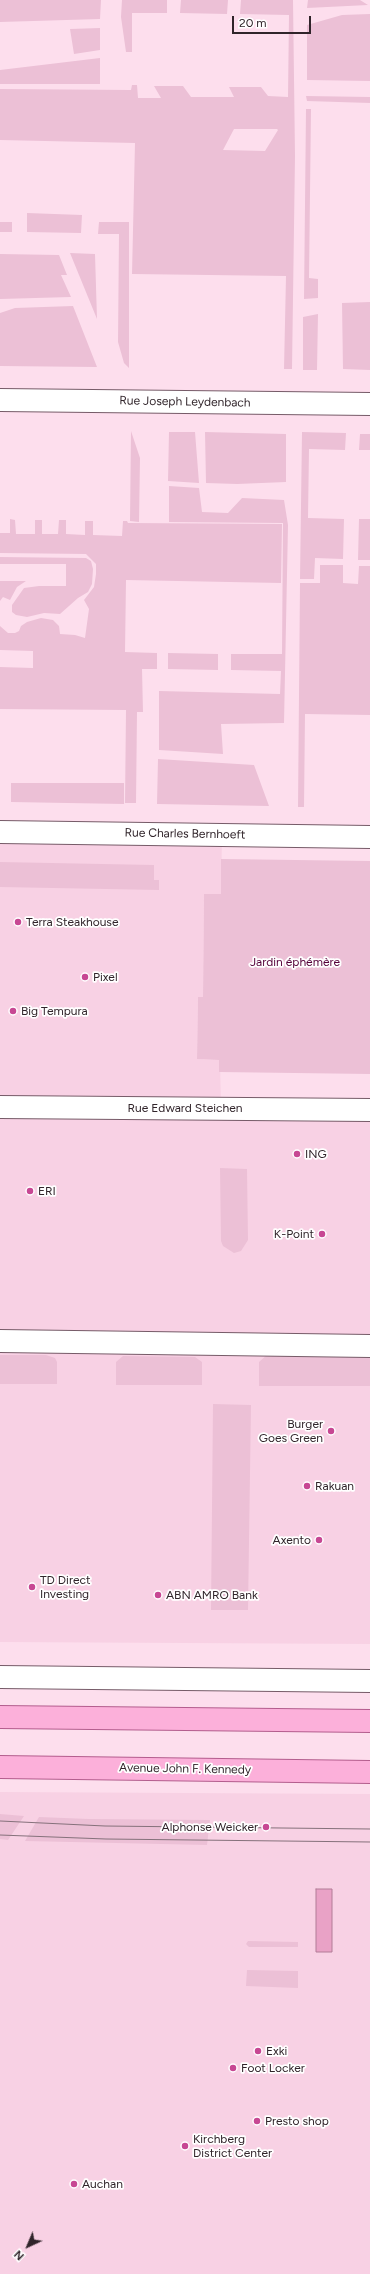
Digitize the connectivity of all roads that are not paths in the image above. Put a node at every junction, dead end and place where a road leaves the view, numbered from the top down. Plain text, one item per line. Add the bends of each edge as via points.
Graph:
1 (0, 400) edge
2 (370, 404) edge
3 (0, 832) edge
4 (370, 837) edge
5 (0, 1107) edge
6 (370, 1110) edge
7 (0, 1341) edge
8 (370, 1346) edge
9 (0, 1677) edge
10 (370, 1681) edge
11 (0, 1718) edge
12 (370, 1721) edge
13 (0, 1767) edge
14 (370, 1772) edge

1 - 2 street, Rue Joseph Leydenbach
3 - 4 street, Rue Charles Bernhoeft
5 - 6 street, Rue Edward Steichen
7 - 8 street
9 - 10 street
11 - 12 main road
13 - 14 main road, Avenue John F. Kennedy

